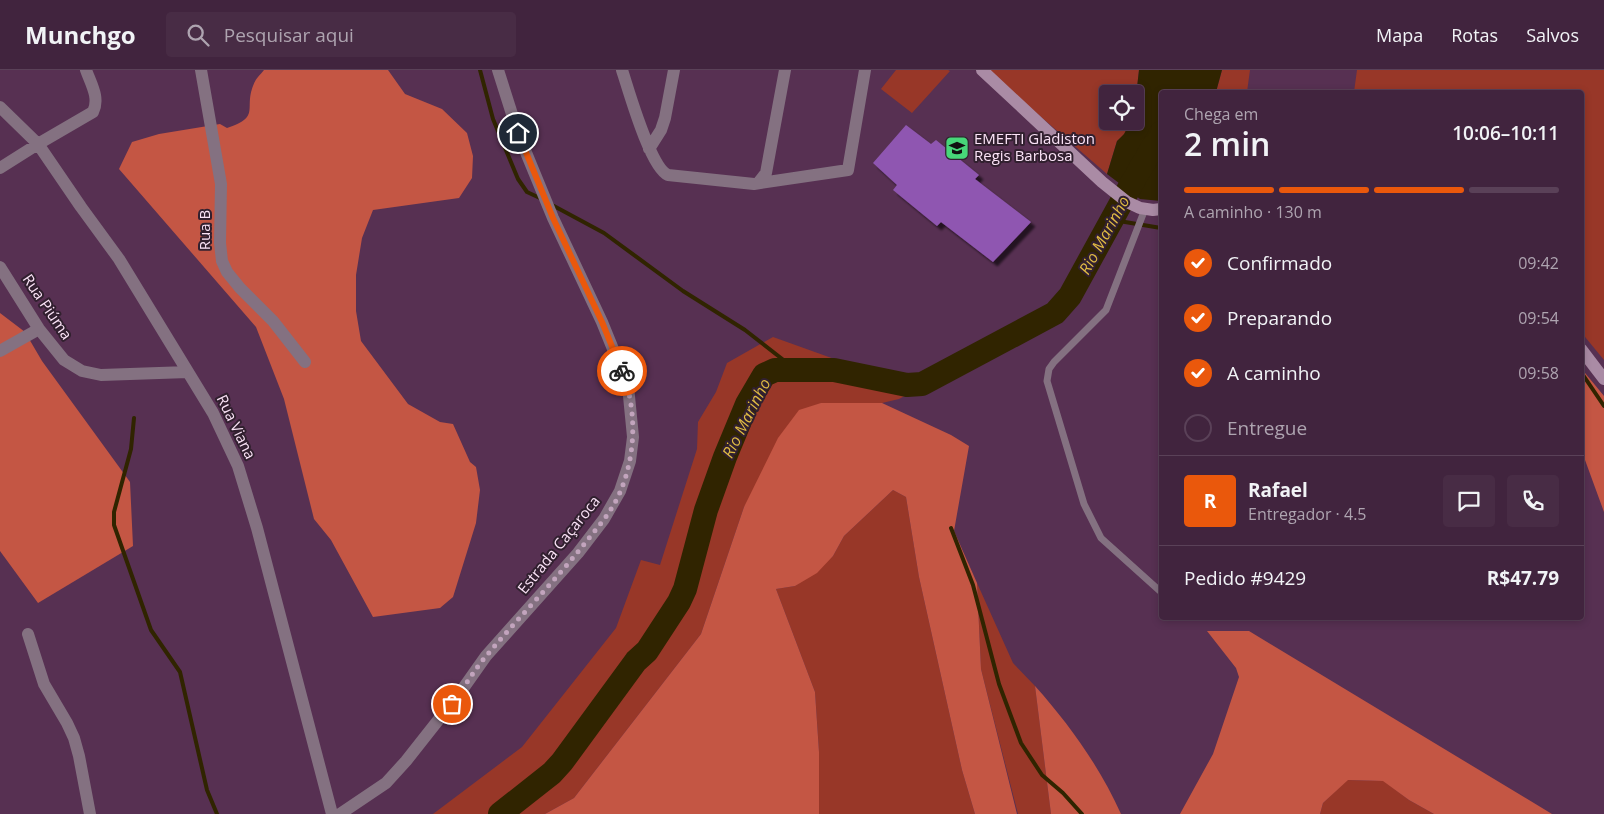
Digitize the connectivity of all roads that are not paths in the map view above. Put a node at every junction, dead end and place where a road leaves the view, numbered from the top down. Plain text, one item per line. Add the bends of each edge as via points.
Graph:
1 (86, 70) edge
2 (202, 70) edge
3 (498, 70) edge
4 (622, 70) edge
5 (674, 70) edge
6 (785, 70) edge
7 (865, 70) edge
8 (982, 70) edge
9 (0, 107) edge
10 (38, 144) junction
11 (649, 149) junction
12 (0, 168) edge
13 (754, 184) junction
14 (1142, 209) junction
15 (1159, 209) edge
16 (0, 267) edge
17 (39, 329) junction
18 (0, 351) edge
19 (1584, 353) edge
20 (305, 362) dead end
21 (188, 372) junction
22 (1604, 379) edge
23 (1159, 590) edge
24 (28, 634) dead end
25 (90, 814) edge
26 (332, 814) edge
27 (340, 814) edge

1 - 10 street via 95,95 93,112
2 - 20 street, Rua B via 221,184 222,261 240,288
3 - 27 street, Estrada Caçaroca via 518,133 548,207 628,386 633,437 630,461 620,491 578,553 486,656 386,783
4 - 11 street
5 - 11 street via 665,118
6 - 13 street via 766,173
7 - 13 street via 848,170
8 - 14 main road via 1102,182 1127,202
9 - 10 street, Rua Viana
10 - 12 street
10 - 21 street, Rua Viana via 119,259
11 - 13 street via 660,171 668,176
14 - 15 main road
14 - 23 lane via 1106,310 1054,362 1047,380 1084,504 1101,538
16 - 17 street, Rua Piúma
17 - 18 street
17 - 21 street, Rua Piúma via 64,360 82,370 101,374
19 - 22 main road
21 - 26 street, Rua Viana via 213,413 238,466 258,528
24 - 25 street via 40,675 74,738

